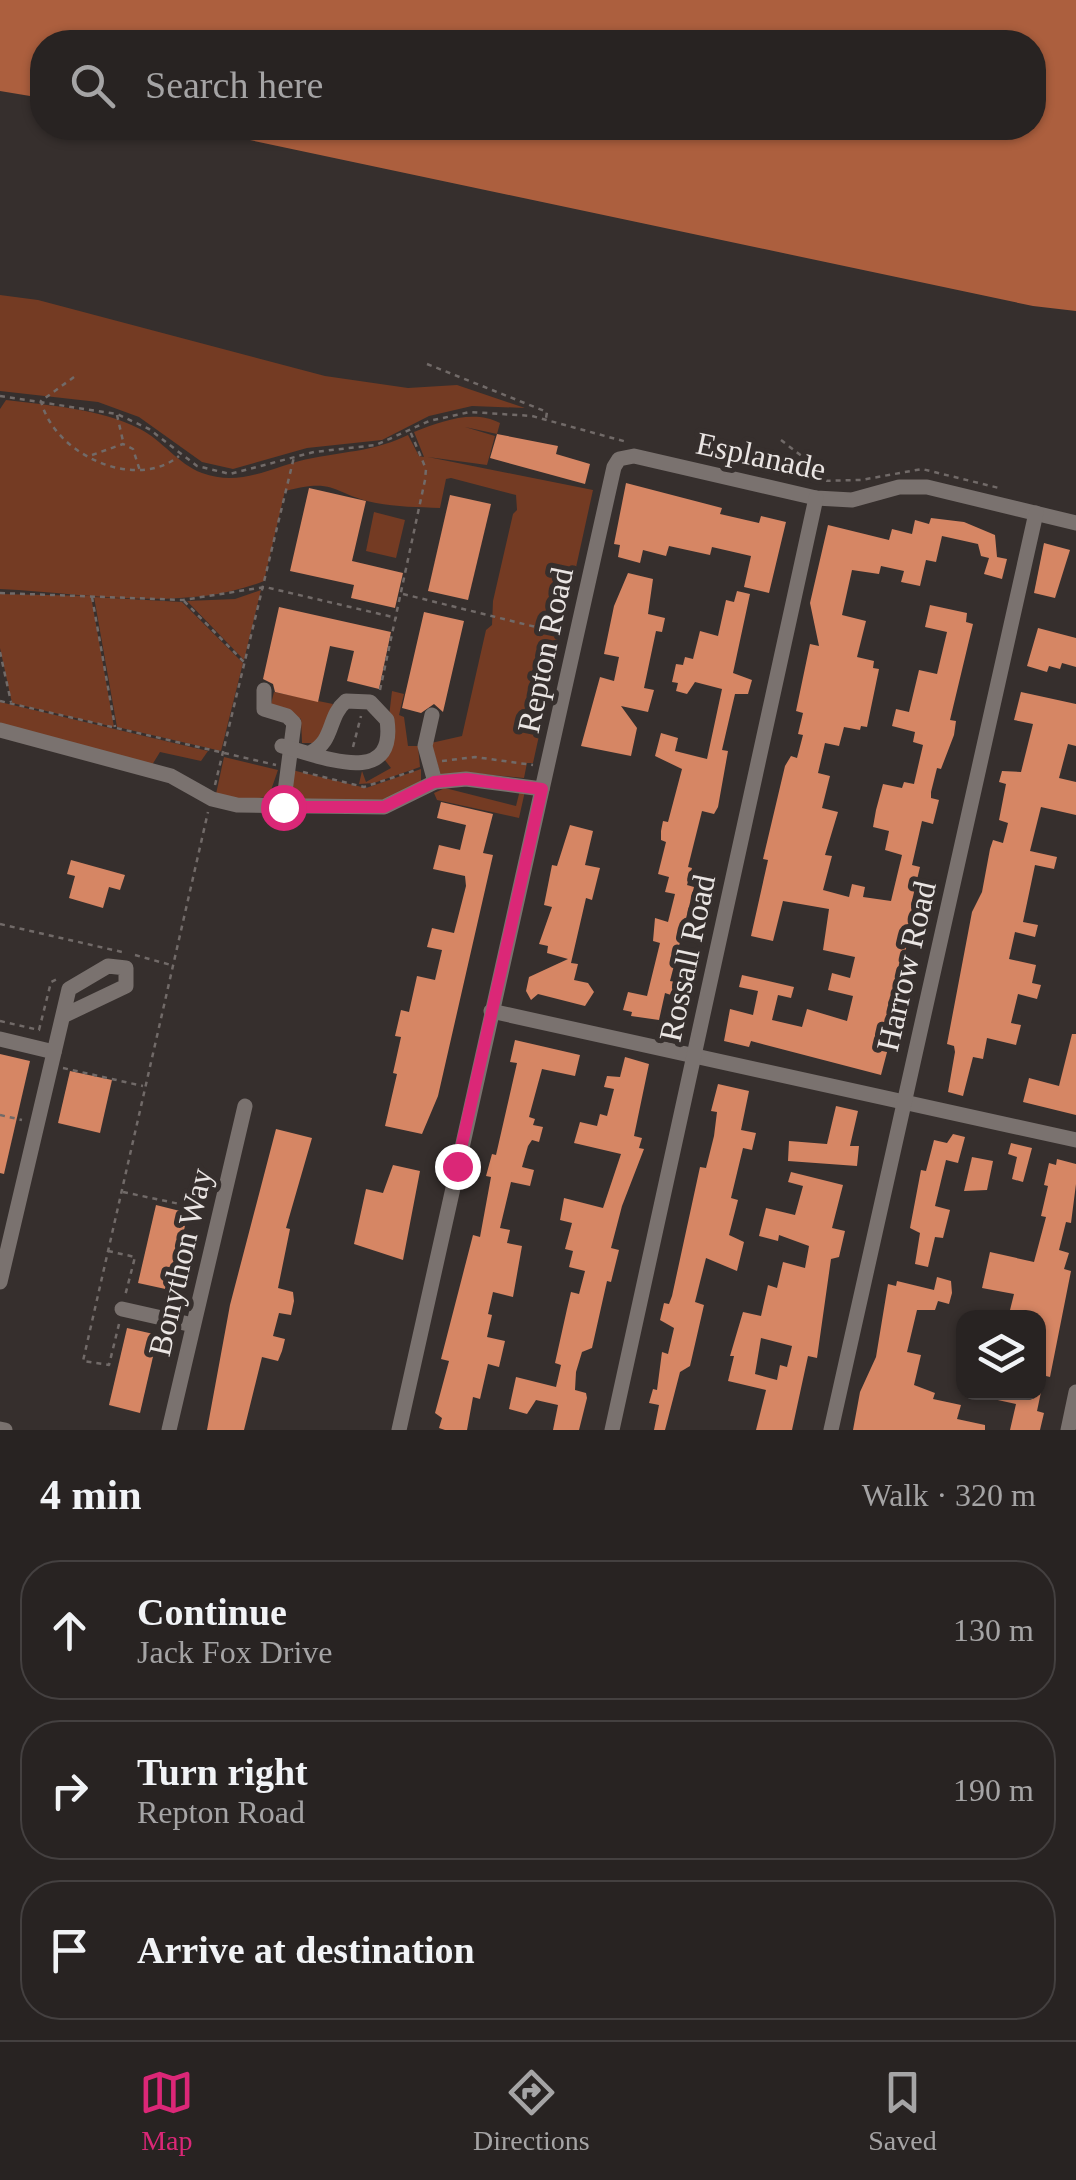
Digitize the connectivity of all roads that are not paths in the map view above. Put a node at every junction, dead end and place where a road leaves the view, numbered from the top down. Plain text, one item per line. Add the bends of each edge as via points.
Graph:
1 (614, 467) joint
2 (816, 498) junction
3 (1036, 513) junction
4 (1076, 523) edge
5 (264, 690) dead end
6 (432, 715) dead end
7 (0, 730) edge
8 (287, 747) junction
9 (310, 752) junction
10 (434, 782) junction
11 (542, 789) junction
12 (283, 807) junction
13 (491, 1011) junction
14 (62, 1016) dead end
15 (0, 1040) edge
16 (693, 1056) junction
17 (56, 1059) junction
18 (904, 1102) junction
19 (245, 1106) dead end
20 (1076, 1140) edge
21 (0, 1282) edge
22 (122, 1309) dead end
23 (193, 1325) junction
24 (1076, 1392) edge
25 (169, 1430) edge
26 (399, 1430) edge
27 (612, 1430) edge
28 (831, 1430) edge
29 (1068, 1430) edge

1 - 2 street, Esplanade via 634,456
1 - 11 street, Repton Road
2 - 3 street, Esplanade via 852,500 927,487
2 - 16 street, Rossall Road
3 - 4 street, Esplanade
3 - 18 street, Harrow Road
5 - 8 street via 264,709 294,723
6 - 10 street via 424,746
7 - 12 street via 172,776 212,798
8 - 9 street
8 - 12 street
9 - 9 street via 328,740 346,701 365,701 387,720 386,746 376,760 348,763
10 - 11 street via 492,780
10 - 12 street via 384,807
11 - 13 street, Repton Road
13 - 16 street
13 - 26 street, Repton Road
14 - 17 street
15 - 17 street
16 - 18 street
16 - 27 street, Rossall Road
17 - 21 street
18 - 20 street
18 - 28 street, Harrow Road
19 - 23 street, Bonython Way
22 - 23 street
23 - 25 street, Bonython Way
24 - 29 street

